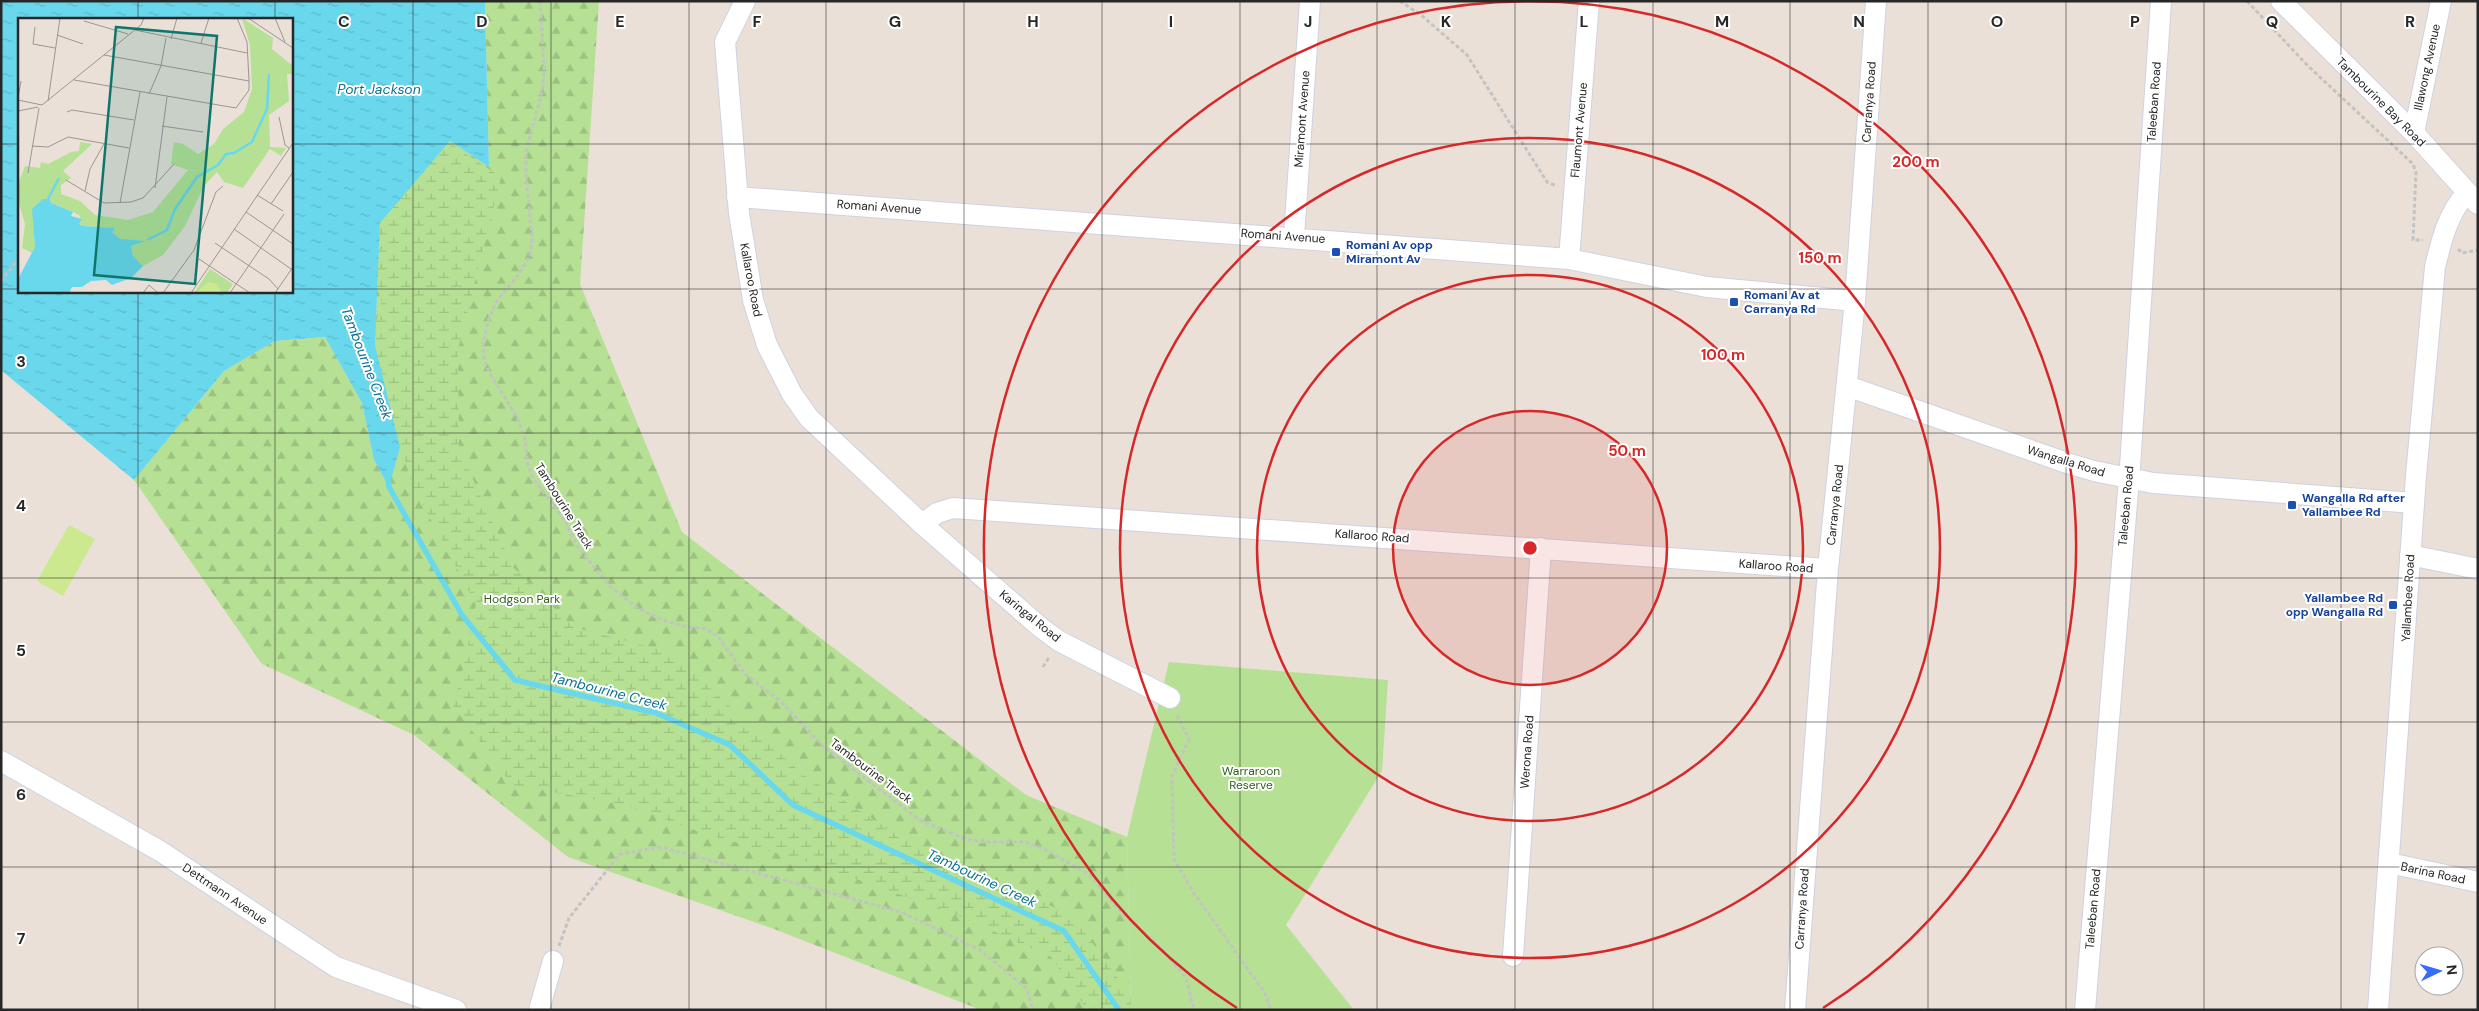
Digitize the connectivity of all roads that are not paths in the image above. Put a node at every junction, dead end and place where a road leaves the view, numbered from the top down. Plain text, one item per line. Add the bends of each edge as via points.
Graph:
1 (744, 1) edge
2 (1310, 1) edge
3 (1589, 1) edge
4 (1876, 1) edge
5 (2161, 1) edge
6 (2281, 1) edge
7 (2441, 1) edge
8 (2414, 133) junction
9 (737, 196) junction
10 (2472, 199) edge
11 (1294, 237) junction
12 (1569, 259) junction
13 (1855, 301) junction
14 (1847, 386) junction
15 (2129, 479) junction
16 (2414, 503) junction
17 (906, 510) joint
18 (922, 524) junction
19 (1541, 548) junction
20 (2410, 555) junction
21 (2478, 569) edge
22 (1828, 570) junction
23 (1170, 698) road end
24 (1, 761) edge
25 (2389, 863) junction
26 (2478, 882) edge
27 (1513, 956) dead end
28 (553, 961) road end
29 (456, 1010) edge
30 (539, 1010) edge
31 (1795, 1010) edge
32 (2085, 1010) edge
33 (2378, 1010) edge

1 - 9 street, Kallaroo Road via 724,42
2 - 11 street, Miramont Avenue
3 - 12 street, Flaumont Avenue
4 - 13 street, Carranya Road
5 - 15 street, Taleeban Road
6 - 8 street, Tambourine Bay Road
7 - 8 street, Illawong Avenue
8 - 10 street, Tambourine Bay Road
9 - 11 street, Romani Avenue
9 - 17 street, Kallaroo Road via 758,320 792,394 809,418
10 - 16 street, Yallambee Road via 2457,204 2435,267
11 - 12 street, Romani Avenue
12 - 13 street, Romani Avenue via 1707,287
13 - 14 street, Carranya Road
14 - 15 street, Wangalla Road via 2066,463
14 - 22 street, Carranya Road
15 - 16 street, Wangalla Road
15 - 32 street, Taleeban Road
16 - 20 street, Yallambee Road
17 - 18 street, Karingal Road
18 - 19 street, Kallaroo Road via 937,513 953,508
18 - 23 street, Karingal Road via 1059,640
19 - 22 street, Kallaroo Road
19 - 27 street, Werona Road
20 - 21 street
20 - 25 street, Yallambee Road
22 - 31 street, Carranya Road
24 - 29 street, Dettmann Avenue via 160,851 336,967
25 - 26 street, Barina Road
25 - 33 street, Yallambee Road
28 - 30 street

